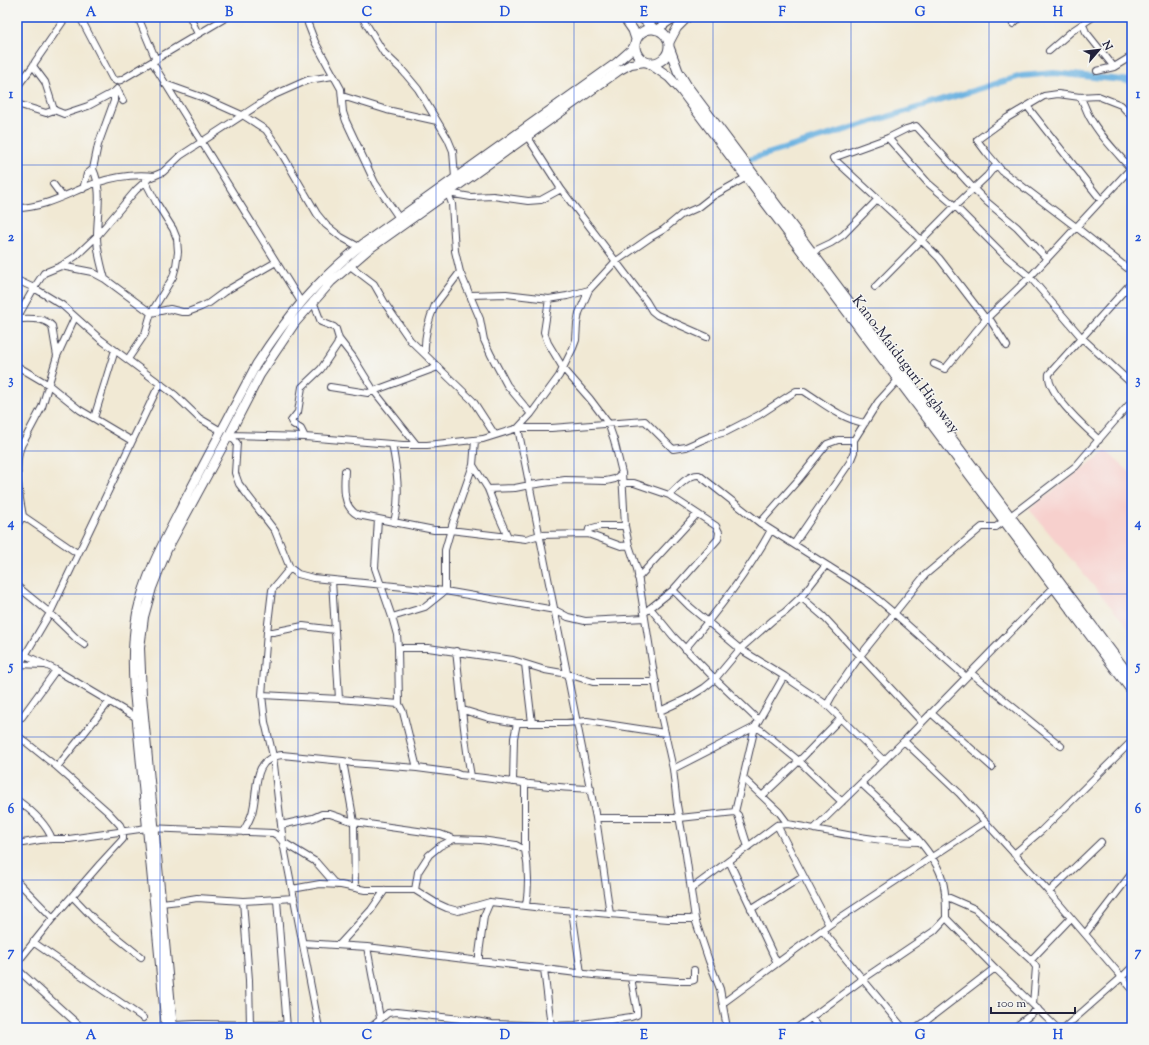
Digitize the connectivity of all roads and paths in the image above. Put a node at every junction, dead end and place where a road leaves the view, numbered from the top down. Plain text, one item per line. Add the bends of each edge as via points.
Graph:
1 (66, 17) edge
2 (80, 17) edge
3 (138, 17) edge
4 (190, 17) edge
5 (227, 17) edge
6 (307, 17) edge
7 (362, 17) edge
8 (624, 17) edge
9 (641, 17) edge
10 (675, 17) edge
11 (688, 17) edge
12 (1020, 17) edge
13 (1093, 17) edge
14 (1012, 24) dead end
15 (1083, 25) junction
16 (655, 29) junction
17 (198, 34) junction
18 (635, 41) junction
19 (669, 45) junction
20 (1049, 51) dead end
21 (1132, 56) edge
22 (154, 61) junction
23 (647, 63) junction
24 (33, 66) junction
25 (1114, 67) junction
26 (1097, 70) dead end
27 (333, 76) junction
28 (165, 84) junction
29 (17, 87) edge
30 (114, 92) junction
31 (342, 96) junction
32 (1080, 97) junction
33 (123, 101) dead end
34 (17, 104) edge
35 (1028, 106) junction
36 (54, 110) junction
37 (244, 116) junction
38 (1132, 117) edge
39 (437, 121) junction
40 (527, 136) junction
41 (888, 138) junction
42 (201, 142) junction
43 (996, 165) junction
44 (1132, 168) edge
45 (93, 169) junction
46 (154, 176) junction
47 (747, 177) junction
48 (455, 178) junction
49 (145, 181) junction
50 (97, 183) junction
51 (53, 184) dead end
52 (83, 189) junction
53 (561, 189) junction
54 (974, 189) junction
55 (448, 193) junction
56 (62, 196) junction
57 (878, 199) junction
58 (1101, 200) junction
59 (955, 206) junction
60 (17, 208) edge
61 (399, 218) junction
62 (1076, 227) junction
63 (97, 236) junction
64 (922, 241) junction
65 (359, 247) junction
66 (812, 252) junction
67 (1047, 259) junction
68 (276, 262) junction
69 (615, 262) junction
70 (349, 265) junction
71 (61, 266) junction
72 (460, 272) junction
73 (1132, 272) edge
74 (1030, 277) junction
75 (105, 279) junction
76 (17, 280) edge
77 (1132, 282) edge
78 (834, 287) junction
79 (874, 287) dead end
80 (34, 288) junction
81 (589, 290) junction
82 (471, 295) junction
83 (549, 299) junction
84 (314, 301) junction
85 (301, 302) junction
86 (151, 313) junction
87 (75, 317) junction
88 (17, 318) edge
89 (986, 319) junction
90 (708, 337) dead end
91 (1082, 338) junction
92 (339, 339) junction
93 (1007, 346) dead end
94 (115, 350) junction
95 (425, 353) junction
96 (57, 356) junction
97 (128, 359) junction
98 (934, 364) dead end
99 (17, 366) edge
100 (438, 367) junction
101 (563, 368) junction
102 (899, 379) junction
103 (161, 384) junction
104 (1132, 384) edge
105 (49, 385) junction
106 (330, 387) dead end
107 (374, 391) junction
108 (1132, 400) edge
109 (531, 414) junction
110 (94, 418) junction
111 (608, 423) junction
112 (865, 423) junction
113 (518, 428) junction
114 (221, 431) junction
115 (229, 435) junction
116 (495, 436) junction
117 (305, 437) junction
118 (475, 440) junction
119 (854, 440) junction
120 (1099, 440) junction
121 (20, 442) edge
122 (132, 442) junction
123 (392, 444) junction
124 (416, 444) junction
125 (473, 465) junction
126 (345, 471) dead end
127 (622, 473) junction
128 (622, 483) junction
129 (530, 485) junction
130 (488, 489) junction
131 (669, 495) junction
132 (697, 514) junction
133 (23, 516) junction
134 (1007, 518) junction
135 (378, 519) junction
136 (394, 522) junction
137 (760, 523) junction
138 (17, 525) edge
139 (625, 526) junction
140 (450, 530) junction
141 (771, 530) junction
142 (588, 534) junction
143 (540, 535) junction
144 (508, 537) junction
145 (794, 544) junction
146 (629, 545) junction
147 (77, 553) junction
148 (826, 565) junction
149 (290, 568) junction
150 (638, 578) junction
151 (332, 580) junction
152 (380, 584) junction
153 (17, 586) edge
154 (1054, 587) junction
155 (673, 590) junction
156 (445, 591) junction
157 (801, 597) junction
158 (650, 608) junction
159 (555, 610) junction
160 (50, 613) junction
161 (894, 613) junction
162 (644, 616) junction
163 (392, 617) junction
164 (708, 622) junction
165 (335, 630) junction
166 (267, 632) junction
167 (85, 645) dead end
168 (398, 648) junction
169 (685, 648) junction
170 (740, 649) junction
171 (17, 650) edge
172 (456, 651) junction
173 (25, 654) junction
174 (860, 656) junction
175 (525, 664) junction
176 (18, 665) edge
177 (46, 666) junction
178 (56, 670) junction
179 (568, 674) junction
180 (968, 675) junction
181 (784, 676) junction
182 (715, 679) junction
183 (1132, 679) edge
184 (656, 682) junction
185 (1132, 691) edge
186 (262, 695) junction
187 (339, 699) junction
188 (109, 702) junction
189 (399, 704) junction
190 (827, 705) junction
191 (463, 710) junction
192 (660, 711) junction
193 (931, 713) junction
194 (22, 717) dead end
195 (137, 718) junction
196 (840, 719) junction
197 (758, 720) junction
198 (577, 721) junction
199 (922, 722) junction
200 (517, 723) junction
201 (532, 723) junction
202 (755, 727) junction
203 (665, 733) junction
204 (17, 735) edge
205 (904, 741) junction
206 (1132, 741) edge
207 (1061, 746) dead end
208 (273, 756) junction
209 (343, 761) junction
210 (884, 761) junction
211 (799, 762) junction
212 (57, 767) junction
213 (992, 767) dead end
214 (417, 768) junction
215 (673, 769) junction
216 (471, 776) junction
217 (744, 779) junction
218 (513, 782) junction
219 (525, 783) junction
220 (861, 783) junction
221 (590, 789) junction
222 (762, 796) junction
223 (17, 800) edge
224 (842, 802) junction
225 (735, 812) junction
226 (596, 818) junction
227 (680, 818) junction
228 (354, 822) junction
229 (985, 822) junction
230 (788, 824) junction
231 (282, 825) junction
232 (777, 825) junction
233 (151, 828) junction
234 (814, 829) junction
235 (123, 832) junction
236 (243, 832) junction
237 (52, 839) junction
238 (454, 839) junction
239 (283, 842) junction
240 (920, 842) junction
241 (1101, 842) dead end
242 (17, 844) edge
243 (748, 847) junction
244 (524, 850) junction
245 (1014, 854) junction
246 (931, 857) junction
247 (729, 861) junction
248 (1132, 873) edge
249 (803, 876) junction
250 (17, 881) edge
251 (336, 885) junction
252 (355, 888) junction
253 (292, 889) junction
254 (691, 889) junction
255 (385, 890) junction
256 (415, 890) junction
257 (1049, 892) junction
258 (946, 896) junction
259 (72, 897) junction
260 (294, 898) junction
261 (277, 900) junction
262 (243, 901) junction
263 (490, 902) junction
264 (161, 903) junction
265 (526, 906) junction
266 (752, 909) junction
267 (572, 911) junction
268 (610, 914) junction
269 (53, 918) junction
270 (946, 918) junction
271 (1071, 918) junction
272 (695, 919) junction
273 (829, 925) junction
274 (822, 930) junction
275 (1085, 934) junction
276 (33, 942) junction
277 (303, 943) junction
278 (339, 945) junction
279 (366, 947) junction
280 (141, 957) dead end
281 (1032, 960) junction
282 (479, 961) junction
283 (17, 963) edge
284 (778, 963) junction
285 (1132, 967) edge
286 (995, 968) junction
287 (17, 969) edge
288 (544, 969) junction
289 (694, 970) dead end
290 (581, 974) junction
291 (1122, 977) junction
292 (630, 978) junction
293 (863, 979) junction
294 (1132, 989) edge
295 (723, 1003) junction
296 (1032, 1004) junction
297 (1038, 1009) junction
298 (143, 1018) dead end
299 (380, 1018) junction
300 (812, 1018) junction
301 (250, 1025) junction
302 (551, 1026) junction
303 (171, 1027) edge
304 (287, 1027) edge
305 (82, 1028) edge
306 (319, 1028) edge
307 (370, 1028) edge
308 (727, 1028) edge
309 (798, 1028) edge
310 (820, 1028) edge
311 (903, 1028) edge
312 (917, 1028) edge
313 (1014, 1028) edge
314 (1057, 1028) edge
315 (1064, 1028) edge

1 - 24 street
2 - 22 street via 116,82
3 - 22 street
4 - 17 street
5 - 17 street
6 - 27 street via 315,42
7 - 39 street via 384,53 418,89
8 - 18 highway via 633,30
9 - 16 highway
10 - 16 main road
11 - 19 main road via 677,28
12 - 14 street
13 - 15 street
15 - 20 street
15 - 25 street
16 - 18 highway via 641,32
16 - 19 highway via 664,34
17 - 22 street
18 - 23 highway via 638,56
18 - 48 main road via 632,49 616,63
19 - 23 highway via 665,58 655,63
19 - 66 highway, Kano-Maiduguri Highway via 675,64 687,86
21 - 25 street
22 - 28 street
23 - 40 main road via 631,64 620,70
23 - 47 highway, Kano-Maiduguri Highway via 676,83
24 - 29 street
24 - 36 street via 45,82
25 - 26 street
27 - 31 street
27 - 37 street via 308,80 272,96
28 - 37 street
28 - 42 street
30 - 33 street via 117,89
30 - 36 street via 88,106 64,114
30 - 45 street via 114,101 98,145
31 - 39 street via 387,110
31 - 61 street via 346,121 376,183
32 - 35 street via 1058,94 1044,96
32 - 38 street via 1098,96 1121,105
32 - 44 street via 1097,129
34 - 36 street via 46,113
35 - 43 street via 977,140
35 - 58 street
37 - 42 street
37 - 65 street via 270,134 326,225
39 - 48 street via 453,151
40 - 53 street
40 - 55 main road
41 - 54 street via 916,126
41 - 57 street via 833,158
41 - 59 street via 928,183
42 - 46 street via 178,158 164,172
42 - 68 street
43 - 54 street
43 - 62 street
44 - 58 street
45 - 50 street
45 - 52 street via 88,174
46 - 49 street
46 - 50 street via 132,176
47 - 69 street via 712,196 699,208 681,215
47 - 78 highway, Kano-Maiduguri Highway
48 - 61 main road
49 - 63 street
49 - 86 street via 173,229 178,252 173,277
50 - 52 street
50 - 63 street
51 - 56 street
52 - 56 street
53 - 55 street via 541,200 528,201
53 - 69 street
54 - 59 street
54 - 67 street via 1017,227
55 - 70 main road
55 - 72 street via 452,204 455,251
56 - 60 street via 49,202
57 - 64 street
57 - 66 street via 843,235
58 - 62 street
59 - 64 street
59 - 74 street
61 - 65 main road
62 - 67 street
62 - 73 street
63 - 71 street
63 - 75 street
64 - 79 street
64 - 89 street via 939,258
65 - 85 main road via 326,275
66 - 78 highway, Kano-Maiduguri Highway
67 - 74 street
68 - 85 street
68 - 86 street via 201,307 188,312 170,309
69 - 81 street
69 - 90 street via 653,312
70 - 84 main road
70 - 95 street via 374,284 408,337
71 - 75 street via 92,272
71 - 80 street via 44,273
72 - 82 street
72 - 95 street via 432,312 425,334
74 - 89 street
74 - 91 street
75 - 86 street
76 - 80 street
77 - 91 street
78 - 102 highway, Kano-Maiduguri Highway
78 - 134 highway, Kano-Maiduguri Highway
80 - 87 street via 62,305
80 - 88 street
81 - 83 street
81 - 101 street via 579,314 575,344
82 - 83 street via 506,294
82 - 109 street via 491,355 507,385
83 - 101 street via 544,332
84 - 92 street via 321,322 334,327
84 - 115 main road via 294,323 260,375
85 - 114 main road via 256,365
86 - 97 street via 145,334
87 - 94 street
87 - 96 street
88 - 96 street via 49,322 52,326
89 - 93 street via 991,321
89 - 98 street via 945,369
91 - 104 street
91 - 120 street via 1049,374 1048,379 1050,386 1069,411
92 - 107 street
92 - 117 street via 321,369 302,387 298,412 291,421 301,429
94 - 97 street
94 - 110 street
95 - 100 street
96 - 105 street
97 - 103 street
99 - 105 street
100 - 107 street
100 - 116 street via 477,405
101 - 109 street
101 - 111 street
102 - 112 street via 878,402
102 - 134 highway, Kano-Maiduguri Highway
103 - 114 street via 199,418
103 - 122 street
105 - 110 street
105 - 121 street via 42,407 25,439
106 - 107 street
107 - 124 street
108 - 120 street
109 - 113 street
110 - 122 street
111 - 112 street via 645,420 673,449 686,447 759,416 796,391 804,391 854,422
111 - 113 street
111 - 127 street
112 - 119 street
113 - 116 street
113 - 129 street
114 - 195 main road via 146,580 133,643
115 - 117 street
115 - 149 street via 237,443 236,478 275,531
115 - 233 main road via 167,550 144,617 140,648
116 - 118 street
117 - 123 street
118 - 124 street via 446,444
118 - 125 street
119 - 137 street via 838,440 827,444
119 - 145 street via 854,452 850,462
120 - 134 street via 1076,466
121 - 133 street via 17,468
122 - 147 street
123 - 124 street
123 - 136 street via 398,492
125 - 130 street
125 - 140 street
126 - 135 street via 345,498 351,509 358,515
127 - 128 street
127 - 129 street via 615,479 606,481 565,480
128 - 131 street via 634,483
128 - 139 street
129 - 130 street
129 - 143 street
130 - 144 street
131 - 132 street
131 - 137 street via 688,478 699,475
132 - 150 street
132 - 155 street via 716,526 719,532 718,539
133 - 138 street
133 - 147 street
134 - 154 highway, Kano-Maiduguri Highway
134 - 161 street via 996,527 982,528 961,544 925,575
134 - 183 highway, Kano-Maiduguri Highway
135 - 136 street
135 - 152 street via 375,568
136 - 140 street via 434,530
137 - 141 street
139 - 142 street via 600,526 589,529
139 - 146 street
140 - 144 street
140 - 156 street via 445,550
141 - 145 street
141 - 164 street via 758,554
142 - 143 street
142 - 146 street via 621,546
143 - 144 street via 526,539
143 - 159 street
145 - 148 street
146 - 150 street
147 - 160 street
148 - 157 street
148 - 161 street via 869,592
149 - 151 street via 305,577
149 - 166 street via 272,590
150 - 162 street
151 - 152 street
151 - 165 street
152 - 156 street
152 - 163 street
153 - 160 street
154 - 180 street
154 - 185 highway, Kano-Maiduguri Highway
155 - 158 street
155 - 164 street
156 - 159 street
156 - 163 street via 425,607
157 - 170 street
157 - 174 street via 823,616
158 - 162 street
158 - 169 street
159 - 162 street via 568,617 585,621
159 - 179 street
160 - 167 street
160 - 173 street
161 - 174 street
161 - 180 street
162 - 184 street
163 - 168 street
164 - 169 street
164 - 170 street
165 - 166 street via 303,626
165 - 187 street
166 - 186 street
168 - 172 street
168 - 189 street
169 - 182 street
170 - 181 street
170 - 182 street
171 - 173 street
172 - 175 street
172 - 191 street
173 - 176 street
173 - 177 street
174 - 190 street
174 - 199 street
175 - 179 street
175 - 201 street
176 - 177 street
177 - 178 street
178 - 188 street
178 - 194 street
179 - 184 street via 593,682
179 - 198 street
180 - 193 street
180 - 207 street
181 - 190 street
181 - 197 street
182 - 192 street via 686,699
182 - 197 street
184 - 192 street
186 - 187 street
186 - 208 street
187 - 189 street
188 - 195 street
188 - 212 street
189 - 214 street via 404,712
190 - 196 street
191 - 200 street
191 - 216 street
192 - 203 street
193 - 199 street
193 - 213 street
195 - 233 main road
196 - 210 street
196 - 211 street
197 - 202 street
198 - 201 street
198 - 203 street
198 - 221 street
199 - 205 street
200 - 201 street
200 - 218 street
202 - 211 street
202 - 215 street
202 - 217 street
203 - 215 street
204 - 212 street
205 - 210 street
205 - 229 street via 959,793
206 - 245 street via 1041,831
208 - 209 street via 282,754
208 - 231 street
208 - 236 street via 258,773 253,809
209 - 214 street
209 - 228 street
210 - 220 street
211 - 222 street
211 - 224 street
212 - 235 street via 108,812
214 - 216 street
215 - 227 street
216 - 218 street
217 - 222 street
217 - 225 street
218 - 219 street
219 - 221 street
219 - 244 street
220 - 224 street
220 - 240 street
221 - 226 street
222 - 230 street
223 - 237 street via 42,823 50,832
224 - 234 street
225 - 227 street
225 - 243 street
226 - 227 street
226 - 268 street
227 - 254 street
228 - 231 street via 322,814
228 - 238 street via 436,833
228 - 252 street
229 - 245 street
229 - 246 street
230 - 232 street
230 - 234 street
231 - 239 street
232 - 243 street
232 - 249 street
233 - 235 street
233 - 236 street
233 - 264 main road
233 - 303 main road
234 - 240 street
235 - 237 street
235 - 259 street via 123,839
236 - 239 street via 273,833
237 - 242 street
238 - 244 street via 516,845
238 - 256 street via 429,855 418,872
239 - 251 street via 316,862
239 - 253 street
240 - 246 street
241 - 257 street
243 - 247 street
244 - 265 street via 528,862 529,886
245 - 257 street
246 - 258 street via 941,875
246 - 273 street
247 - 254 street
247 - 266 street
248 - 275 street
249 - 266 street
249 - 273 street
250 - 269 street
251 - 252 street
251 - 253 street via 320,884
252 - 255 street
253 - 260 street
254 - 272 street
255 - 256 street
255 - 278 street via 371,910
256 - 263 street via 447,908 458,910
257 - 271 street
258 - 270 street
258 - 281 street via 975,909
259 - 269 street
259 - 280 street via 95,920
260 - 261 street
260 - 277 street
261 - 262 street
261 - 304 street
262 - 264 street via 197,898
262 - 301 street
263 - 265 street
263 - 282 street via 484,916
264 - 303 main road
265 - 267 street
266 - 284 street
267 - 268 street
267 - 290 street
268 - 272 street
269 - 276 street
270 - 286 street
270 - 293 street via 934,931
271 - 275 street
271 - 281 street
272 - 295 street
273 - 274 street
274 - 284 street
274 - 293 street
275 - 291 street
276 - 283 street
276 - 298 street
277 - 278 street
277 - 306 street
278 - 279 street
279 - 282 street
279 - 299 street
281 - 296 street via 1036,967
282 - 288 street
284 - 295 street
285 - 291 street
286 - 296 street
286 - 312 street
287 - 305 street
288 - 290 street
288 - 302 street
289 - 292 street via 694,980 690,981
290 - 292 street
291 - 294 street
291 - 315 street
292 - 302 street via 637,1015 575,1025
293 - 300 street
293 - 311 street
295 - 308 street
296 - 297 street
297 - 313 street
297 - 314 street
299 - 302 street via 396,1012 492,1024
299 - 307 street
300 - 309 street
300 - 310 street
301 - 303 street via 197,1024
301 - 304 street

